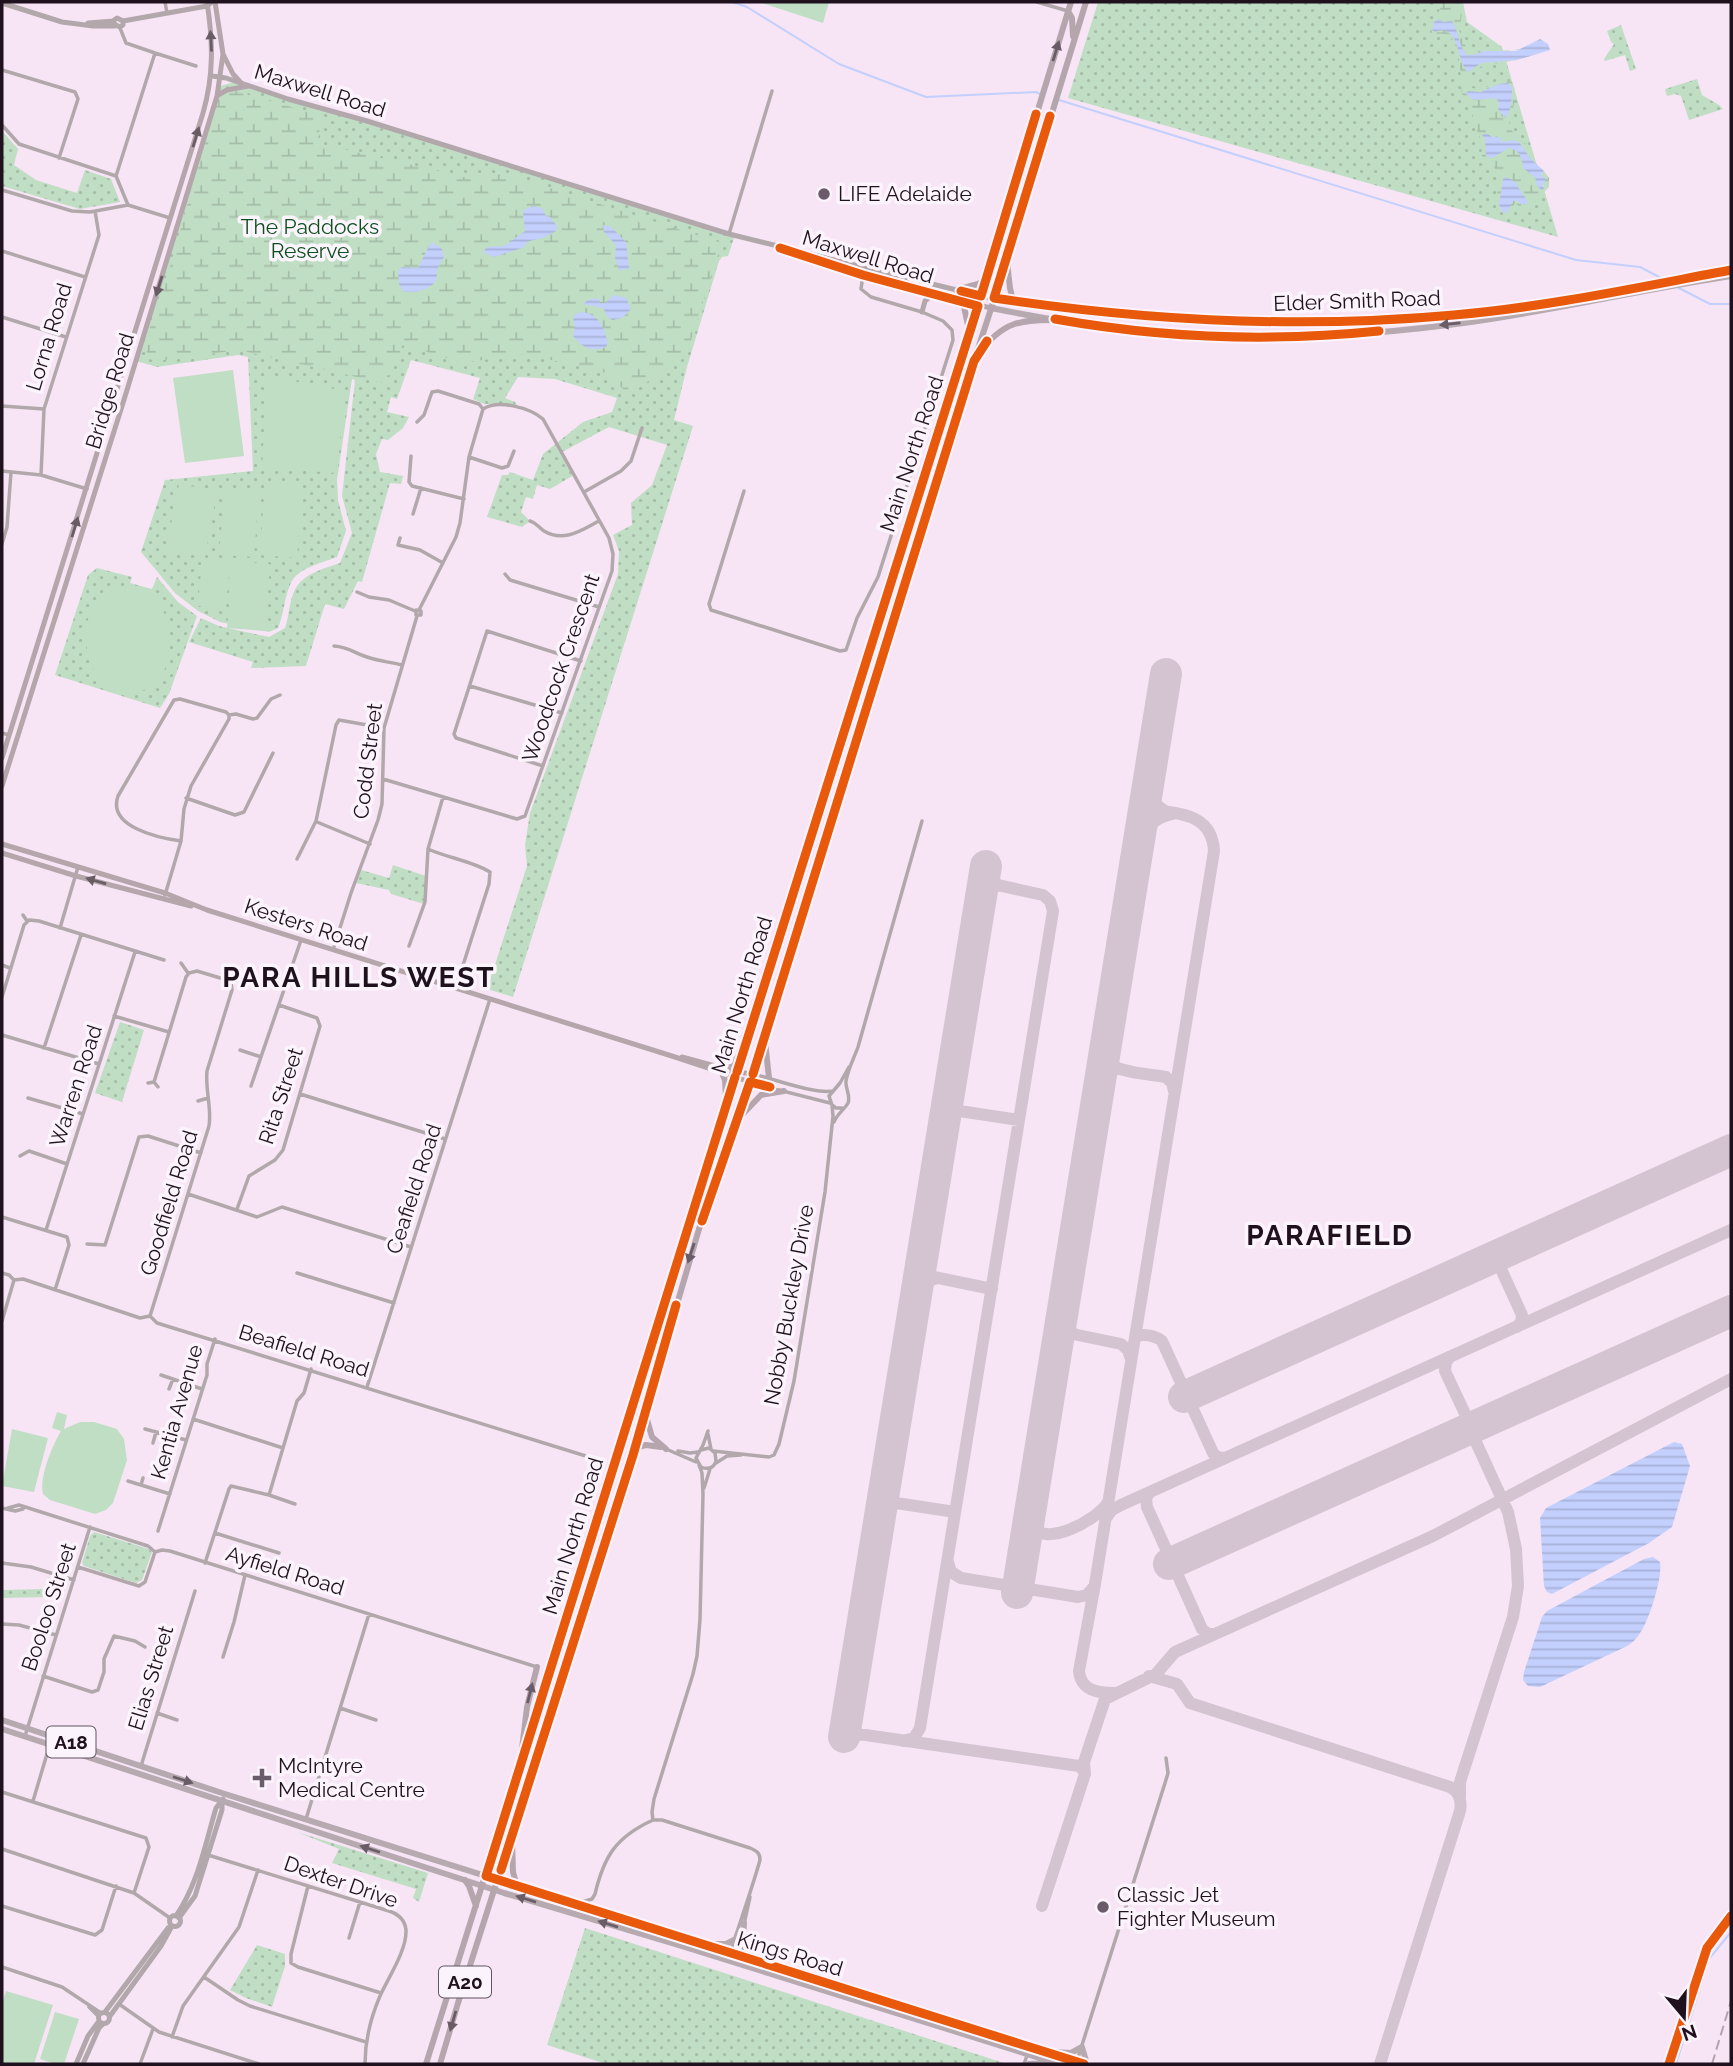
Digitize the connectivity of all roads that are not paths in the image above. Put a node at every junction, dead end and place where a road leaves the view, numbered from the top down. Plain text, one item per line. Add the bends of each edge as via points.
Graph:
1 (165, 2) edge
2 (1037, 2) edge
3 (1071, 2) edge
4 (1085, 2) edge
5 (4, 3) edge
6 (210, 3) edge
7 (1068, 11) junction
8 (167, 13) junction
9 (118, 24) junction
10 (1074, 40) junction
11 (155, 53) junction
12 (223, 54) junction
13 (196, 66) dead end
14 (2, 71) edge
15 (212, 76) junction
16 (221, 78) junction
17 (245, 85) junction
18 (772, 91) dead end
19 (218, 96) junction
20 (2, 125) edge
21 (59, 158) junction
22 (116, 176) junction
23 (2, 190) edge
24 (128, 205) junction
25 (95, 211) junction
26 (170, 218) junction
27 (178, 220) junction
28 (729, 234) junction
29 (2, 251) edge
30 (1007, 260) junction
31 (1731, 270) edge
32 (864, 272) junction
33 (1731, 276) edge
34 (85, 277) junction
35 (910, 279) junction
36 (986, 279) junction
37 (1680, 282) junction
38 (907, 288) junction
39 (956, 290) junction
40 (932, 295) junction
41 (981, 296) junction
42 (994, 298) junction
43 (1013, 301) junction
44 (963, 302) junction
45 (978, 306) junction
46 (991, 308) junction
47 (922, 312) junction
48 (2, 317) edge
49 (1060, 320) junction
50 (1388, 320) junction
51 (1360, 321) junction
52 (969, 332) junction
53 (1376, 332) junction
54 (66, 337) junction
55 (974, 361) junction
56 (2, 406) edge
57 (483, 409) junction
58 (44, 410) junction
59 (109, 418) junction
60 (117, 421) junction
61 (417, 422) dead end
62 (642, 428) dead end
63 (514, 451) dead end
64 (411, 456) dead end
65 (469, 457) junction
66 (2, 471) edge
67 (11, 472) junction
68 (41, 475) junction
69 (421, 488) junction
70 (87, 489) junction
71 (744, 491) dead end
72 (95, 492) junction
73 (583, 492) junction
74 (464, 499) junction
75 (413, 514) dead end
76 (599, 520) junction
77 (530, 521) dead end
78 (3, 536) edge
79 (400, 538) dead end
80 (2, 544) edge
81 (443, 563) junction
82 (63, 565) junction
83 (71, 567) junction
84 (505, 574) dead end
85 (357, 592) dead end
86 (599, 607) junction
87 (417, 612) junction
88 (334, 646) dead end
89 (581, 661) junction
90 (402, 665) junction
91 (470, 686) junction
92 (280, 695) dead end
93 (562, 713) junction
94 (229, 715) junction
95 (384, 728) junction
96 (2, 733) edge
97 (9, 735) junction
98 (17, 737) junction
99 (273, 753) dead end
100 (2, 758) edge
101 (543, 766) junction
102 (383, 779) junction
103 (2, 786) edge
104 (443, 797) junction
105 (186, 798) junction
106 (316, 821) junction
107 (922, 821) dead end
108 (181, 841) junction
109 (2, 844) edge
110 (370, 844) junction
111 (428, 849) junction
112 (2, 853) edge
113 (297, 859) dead end
114 (78, 867) junction
115 (76, 876) junction
116 (164, 897) junction
117 (23, 915) dead end
118 (27, 921) junction
119 (60, 928) junction
120 (81, 935) junction
121 (301, 940) junction
122 (409, 946) dead end
123 (333, 950) junction
124 (135, 952) junction
125 (164, 960) dead end
126 (181, 963) dead end
127 (2, 965) edge
128 (10, 968) junction
129 (189, 973) junction
130 (456, 989) junction
131 (2, 997) edge
132 (490, 999) junction
133 (279, 1005) junction
134 (114, 1016) junction
135 (169, 1032) junction
136 (2, 1035) edge
137 (765, 1035) junction
138 (744, 1047) junction
139 (44, 1048) junction
140 (240, 1050) dead end
141 (261, 1057) junction
142 (853, 1060) junction
143 (99, 1064) junction
144 (721, 1070) junction
145 (736, 1074) junction
146 (753, 1074) junction
147 (769, 1078) junction
148 (750, 1082) junction
149 (251, 1086) dead end
150 (158, 1087) dead end
151 (834, 1090) junction
152 (784, 1091) junction
153 (846, 1091) junction
154 (300, 1094) junction
155 (28, 1098) dead end
156 (208, 1098) junction
157 (198, 1101) dead end
158 (831, 1104) junction
159 (726, 1105) junction
160 (844, 1107) junction
161 (83, 1114) junction
162 (738, 1119) junction
163 (832, 1127) junction
164 (446, 1139) junction
165 (201, 1153) junction
166 (20, 1156) dead end
167 (67, 1164) junction
168 (188, 1194) junction
169 (237, 1209) junction
170 (2, 1217) edge
171 (47, 1230) junction
172 (87, 1244) dead end
173 (411, 1247) junction
174 (2, 1273) edge
175 (298, 1273) dead end
176 (14, 1280) junction
177 (55, 1290) junction
178 (394, 1303) junction
179 (150, 1316) junction
180 (2, 1321) edge
181 (215, 1339) junction
182 (311, 1369) junction
183 (161, 1376) dead end
184 (173, 1379) junction
185 (367, 1387) junction
186 (169, 1389) dead end
187 (202, 1389) junction
188 (646, 1411) junction
189 (193, 1419) junction
190 (145, 1429) dead end
191 (156, 1432) junction
192 (186, 1440) junction
193 (153, 1443) dead end
194 (284, 1448) junction
195 (668, 1449) junction
196 (700, 1450) junction
197 (712, 1450) junction
198 (633, 1455) junction
199 (743, 1455) junction
200 (602, 1461) dead end
201 (698, 1464) junction
202 (713, 1465) junction
203 (143, 1478) dead end
204 (128, 1481) dead end
205 (141, 1485) junction
206 (170, 1494) junction
207 (703, 1494) junction
208 (269, 1495) junction
209 (295, 1504) dead end
210 (2, 1508) edge
211 (90, 1527) junction
212 (158, 1531) dead end
213 (215, 1533) junction
214 (155, 1552) junction
215 (279, 1553) dead end
216 (2, 1563) edge
217 (205, 1563) junction
218 (78, 1567) junction
219 (245, 1575) junction
220 (74, 1580) junction
221 (195, 1591) dead end
222 (369, 1614) junction
223 (2, 1624) edge
224 (56, 1635) junction
225 (145, 1647) dead end
226 (223, 1657) dead end
227 (537, 1667) joint
228 (43, 1676) junction
229 (340, 1708) junction
230 (157, 1713) junction
231 (2, 1720) edge
232 (177, 1720) dead end
233 (376, 1720) dead end
234 (27, 1728) junction
235 (2, 1729) edge
236 (25, 1736) junction
237 (47, 1754) dead end
238 (1166, 1758) dead end
239 (140, 1767) junction
240 (520, 1769) junction
241 (137, 1775) junction
242 (2, 1792) edge
243 (223, 1798) junction
244 (33, 1801) junction
245 (306, 1819) junction
246 (653, 1820) junction
247 (303, 1828) junction
248 (512, 1834) junction
249 (395, 1847) junction
250 (2, 1849) edge
251 (206, 1854) junction
252 (409, 1862) junction
253 (258, 1870) junction
254 (486, 1876) junction
255 (465, 1880) junction
256 (497, 1880) junction
257 (116, 1886) junction
258 (308, 1886) junction
259 (483, 1886) junction
260 (517, 1886) junction
261 (494, 1889) junction
262 (134, 1893) junction
263 (750, 1895) junction
264 (360, 1902) junction
265 (573, 1904) junction
266 (2, 1906) edge
267 (476, 1908) junction
268 (173, 1920) junction
269 (744, 1923) junction
270 (349, 1938) dead end
271 (734, 1940) junction
272 (700, 1944) junction
273 (731, 1956) junction
274 (749, 1959) junction
275 (2, 1967) edge
276 (203, 1976) junction
277 (382, 1993) junction
278 (117, 2002) junction
279 (103, 2017) junction
280 (153, 2029) junction
281 (172, 2037) junction
282 (366, 2042) junction
283 (1082, 2047) junction
284 (1028, 2051) junction
285 (1042, 2051) junction
286 (76, 2064) edge
287 (82, 2064) edge
288 (140, 2064) edge
289 (259, 2064) edge
290 (365, 2064) edge
291 (426, 2064) edge
292 (440, 2064) edge
293 (1024, 2064) edge
294 (1029, 2064) edge
295 (1051, 2064) edge
296 (1059, 2064) edge
297 (1081, 2064) edge

1 - 8 street
2 - 7 street
3 - 7 highway, Main North Road / A20
4 - 7 highway
4 - 10 highway, Main North Road / A20
5 - 9 street via 49,19
6 - 8 street
6 - 12 main road, Bridge Road
15 -> 6 main road, Bridge Road
7 - 10 highway
36 -> 7 highway, Main North Road / A20
8 - 9 street
9 - 11 street via 126,43
10 - 30 highway, Main North Road / A20
11 - 13 street
11 - 22 street
12 - 16 main road, Bridge Road
12 - 17 main road
14 - 21 street via 76,94
15 - 16 street, Maxwell Road
26 -> 15 main road, Bridge Road
16 - 17 street, Maxwell Road
16 - 19 main road, Bridge Road
17 - 19 main road
17 - 28 street, Maxwell Road
18 - 28 street
19 - 27 main road, Bridge Road
20 - 21 street via 19,145
21 - 22 street
22 - 24 street
23 - 25 street via 66,210
24 - 25 street
24 - 26 street
25 - 34 street, Lorna Road via 99,234
26 - 27 main road
26 - 59 main road, Bridge Road
27 -> 60 main road, Bridge Road
28 - 32 street, Maxwell Road
29 - 34 street
30 - 42 highway, Main North Road / A20
30 - 43 highway
31 - 37 main road, Elder Smith Road
32 - 35 street, Maxwell Road
32 - 38 street, Maxwell Road
32 - 47 street via 861,289 871,297
33 - 37 main road, Elder Smith Road
34 - 54 street, Lorna Road
35 - 38 street
35 - 39 street, Maxwell Road
36 - 39 highway
36 - 41 highway, Main North Road / A20
37 - 50 main road, Elder Smith Road via 1481,312
37 -> 53 main road, Elder Smith Road via 1470,322
38 - 40 street, Maxwell Road
39 - 41 street, Maxwell Road
40 - 44 street, Maxwell Road
40 - 47 street
41 - 42 main road, Elder Smith Road
41 - 45 highway, Main North Road / A20
42 - 43 main road, Elder Smith Road
42 - 46 highway, Main North Road / A20
43 - 51 main road, Elder Smith Road via 1231,322
44 - 45 street, Maxwell Road
44 - 52 highway
45 - 46 street, Maxwell Road
45 - 52 highway, Main North Road / A20
46 - 49 main road, Elder Smith Road
46 - 55 highway, Main North Road / A20
47 - 71 street via 943,321 952,330 953,340 878,577 846,650 711,610 709,604
48 - 54 street
49 - 53 main road, Elder Smith Road via 1125,330 1227,336
49 - 55 highway via 1023,321 1005,327
50 - 51 main road, Elder Smith Road
50 - 53 main road
51 - 53 main road
52 - 138 highway, Main North Road / A20
54 - 58 street, Lorna Road
55 - 137 highway, Main North Road / A20
56 - 58 street
57 - 61 street via 432,392
57 - 65 street, Codd Street
57 - 73 street, Woodcock Crescent via 489,405 521,407 543,419
58 - 68 street, Lorna Road
59 - 60 main road
59 - 70 main road, Bridge Road
60 - 72 main road, Bridge Road
62 - 73 street via 631,461
63 - 65 street via 508,466 502,468
64 - 69 street via 408,482
65 - 74 street, Codd Street
66 - 67 street
67 - 68 street
67 - 78 street
68 - 70 street
69 - 74 street
69 - 75 street
70 - 72 main road
82 -> 70 main road, Bridge Road
72 - 83 main road, Bridge Road
73 - 76 street, Woodcock Crescent
74 - 81 street, Codd Street via 456,537
76 - 77 street via 578,533 561,536
76 - 86 street, Woodcock Crescent via 612,554 612,571
78 - 80 street
79 - 81 street via 398,545 420,550
81 - 87 street, Codd Street
82 - 83 main road
82 - 97 main road, Bridge Road
83 - 98 main road, Bridge Road
84 - 86 street
85 - 87 street
86 - 89 street, Woodcock Crescent
87 - 90 street, Codd Street
88 - 90 street
89 - 91 street via 487,631
89 - 93 street, Woodcock Crescent
90 - 95 street, Codd Street
91 - 93 street
91 - 101 street via 456,738
92 - 94 street via 271,699 257,718
93 - 101 street, Woodcock Crescent
94 - 105 street
94 - 108 street via 174,700 116,801 118,815 128,824
95 - 102 street, Codd Street
95 - 106 street via 339,720
96 - 97 street
97 - 98 main road
97 - 100 main road, Bridge Road
98 - 103 main road, Bridge Road
99 - 105 street via 241,815
101 - 104 street, Woodcock Crescent via 522,818
102 - 104 street, Woodcock Crescent
102 - 110 street, Codd Street via 379,820
104 - 111 street
105 - 108 street
106 - 110 street
106 - 113 street
107 - 142 street
108 - 116 street
109 - 114 main road, Kesters Road
110 - 123 street, Codd Street
111 - 122 street via 425,902
111 - 130 street via 490,872
112 - 115 main road, Kesters Road
114 - 115 street
114 - 116 main road, Kesters Road
116 -> 115 main road, Kesters Road
115 - 119 street
116 - 121 main road, Kesters Road
117 - 118 street
118 - 119 street
118 - 128 street
119 - 120 street
120 - 124 street
120 - 139 street
121 - 123 main road, Kesters Road
121 - 133 street
123 - 130 main road, Kesters Road
124 - 125 street
124 - 134 street, Warren Road
126 - 129 street
127 - 128 street
128 - 131 street
129 - 135 street
129 - 156 street, Goodfield Road via 197,971 232,985 207,1071
130 - 132 main road, Kesters Road
132 - 144 main road, Kesters Road
132 - 164 street, Ceafield Road
133 - 141 street
133 - 154 street, Rita Street via 317,1018 320,1026
134 - 135 street
134 - 143 street, Warren Road
135 - 150 street via 151,1083
136 - 139 street
137 - 146 highway, Main North Road / A20
137 - 147 highway
138 - 144 highway via 732,1064
138 - 145 highway, Main North Road / A20
139 - 143 street
140 - 141 street
141 - 149 street
142 - 151 street
142 - 153 street
143 - 161 street, Warren Road
144 - 145 main road, Kesters Road
144 - 159 highway
145 - 146 main road, Kesters Road
145 - 148 main road, Kesters Road
145 - 159 highway, Main North Road / A20
146 - 147 street, Kesters Road
146 - 148 highway, Main North Road / A20
147 - 151 street, Kesters Road
148 - 152 street, Kesters Road
148 - 162 highway, Main North Road / A20
151 - 153 street
151 - 158 street
152 - 158 street, Kesters Road
152 - 162 highway via 761,1095
153 - 160 street via 849,1099
154 - 164 street
154 - 169 street, Rita Street via 283,1150 249,1177
155 - 161 street
156 - 157 street, Goodfield Road
156 - 165 street, Goodfield Road via 209,1126
158 - 160 street
158 - 163 street, Nobby Buckley Drive
159 - 240 highway, Main North Road / A20
160 - 163 street, Nobby Buckley Drive
161 - 167 street, Warren Road
162 -> 188 highway, Main North Road / A20 via 695,1241
163 - 199 street, Nobby Buckley Drive via 794,1381 779,1444 769,1457
164 - 173 street, Ceafield Road
165 - 168 street, Goodfield Road
165 - 172 street via 139,1137 105,1245
166 - 167 street via 29,1151
167 - 171 street, Warren Road
168 - 169 street
168 - 179 street, Goodfield Road
169 - 173 street via 257,1217 282,1207
170 - 171 street
171 - 177 street via 69,1240
173 - 178 street, Ceafield Road
174 - 176 street, Beafield Road
175 - 178 street
176 - 177 street, Beafield Road
176 - 180 street
177 - 179 street, Beafield Road via 140,1318
178 - 185 street, Ceafield Road
179 - 181 street, Beafield Road via 154,1322
181 - 182 street, Beafield Road
181 - 187 street, Kentia Avenue
182 - 185 street, Beafield Road
182 - 194 street
183 - 184 street
184 - 186 street
184 - 187 street
185 - 200 street, Beafield Road
187 - 189 street, Kentia Avenue
188 - 195 highway via 652,1437
188 - 198 highway, Main North Road / A20
189 - 192 street, Kentia Avenue
189 - 194 street
190 - 191 street
191 - 192 street
191 - 193 street
192 - 206 street, Kentia Avenue
194 - 208 street
195 - 196 street
195 - 198 highway via 646,1445
195 - 201 street
196 - 197 street
196 - 197 street via 708,1431
196 - 201 street
197 - 199 street, Nobby Buckley Drive
197 - 202 street via 716,1455
198 - 248 highway, Main North Road / A20
199 - 202 street, Nobby Buckley Drive via 727,1456
201 - 202 street via 706,1469
201 - 207 street
202 - 207 street
203 - 205 street
204 - 205 street
205 - 206 street
206 - 212 street, Kentia Avenue
207 - 246 street via 697,1656 654,1799
208 - 209 street
208 - 213 street via 232,1486
210 - 211 street, Ayfield Road via 17,1505
211 - 214 street, Ayfield Road
211 - 218 street, Booloo Street
213 - 215 street
213 - 217 street
214 - 217 street, Ayfield Road via 170,1551
214 - 218 street via 145,1582 139,1586
216 - 220 street
217 - 219 street, Ayfield Road
218 - 220 street, Booloo Street
219 - 222 street, Ayfield Road
219 - 226 street
220 - 224 street, Booloo Street
221 - 230 street, Elias Street
222 - 227 street, Ayfield Road
222 - 229 street
223 - 224 street
224 - 228 street, Booloo Street
225 - 228 street via 114,1636 98,1690 92,1692
240 -> 227 highway
228 - 234 street, Booloo Street
229 - 233 street
229 - 245 street
230 - 232 street
230 - 239 street, Elias Street
231 - 234 main road, A18
234 - 236 street, Booloo Street
234 - 239 main road, A18
235 - 236 main road, A18
236 - 241 main road, A18
237 - 244 street
238 - 283 street via 1166,1783
239 - 241 street, Elias Street
239 -> 243 main road, A18
240 - 254 highway, Main North Road / A20
241 - 243 main road, A18
242 - 244 street
243 - 245 main road, A18
243 - 247 main road, A18
243 - 251 street
244 - 262 street via 146,1838 149,1847
245 - 247 street
245 - 249 main road, A18
246 - 263 street via 756,1851 760,1860
246 - 265 street via 609,1853 592,1899
252 -> 247 main road, A18
248 - 256 highway, Main North Road / A20
248 - 260 highway
249 - 252 main road via 394,1853
249 - 254 main road, A18
250 - 257 street
251 - 253 street, Dexter Drive
251 - 268 street via 195,1896
252 - 255 main road, A18
253 - 258 street, Dexter Drive
253 - 276 street via 239,1927
254 - 256 main road, Kings Road / A18
254 - 259 highway, Main North Road / A20
255 - 259 main road, A18
255 - 267 highway
256 - 260 main road, Kings Road / A18
256 - 261 highway, Main North Road / A20
257 - 262 street
257 - 266 street via 97,1934
258 - 264 street, Dexter Drive
258 - 277 street via 291,1962
259 - 261 main road, A18
259 - 267 highway, Main North Road / A20
260 - 265 main road, Kings Road / A18
273 -> 261 main road, Kings Road / A18
261 -> 292 highway, Main North Road / A20
262 - 268 street
263 - 269 street
263 - 271 street
264 - 270 street
264 - 277 street, Dexter Drive via 393,1912 405,1925 404,1941
265 - 272 main road, Kings Road / A18
267 - 291 highway, Main North Road / A20
268 - 278 street via 161,1946
269 - 273 street
269 - 274 main road via 743,1945
271 - 272 main road
271 - 273 street
272 - 273 main road, Kings Road / A18
273 - 274 main road, Kings Road / A18
273 - 284 main road, Kings Road / A18
274 - 284 main road, Kings Road / A18
275 - 279 street via 62,1987
276 - 281 street via 183,2006
276 - 282 street via 250,2006
277 - 282 street, Dexter Drive
278 - 279 street
278 - 280 street
279 - 286 street via 88,2036
279 - 287 street
280 - 281 street
280 - 288 street
281 - 289 street
282 - 290 street, Dexter Drive
283 - 285 main road via 1068,2053
283 - 297 main road
284 - 285 main road, Kings Road / A18
284 - 293 street
284 - 296 main road, Kings Road / A18
285 - 297 main road, Kings Road / A18
294 - 295 main road

